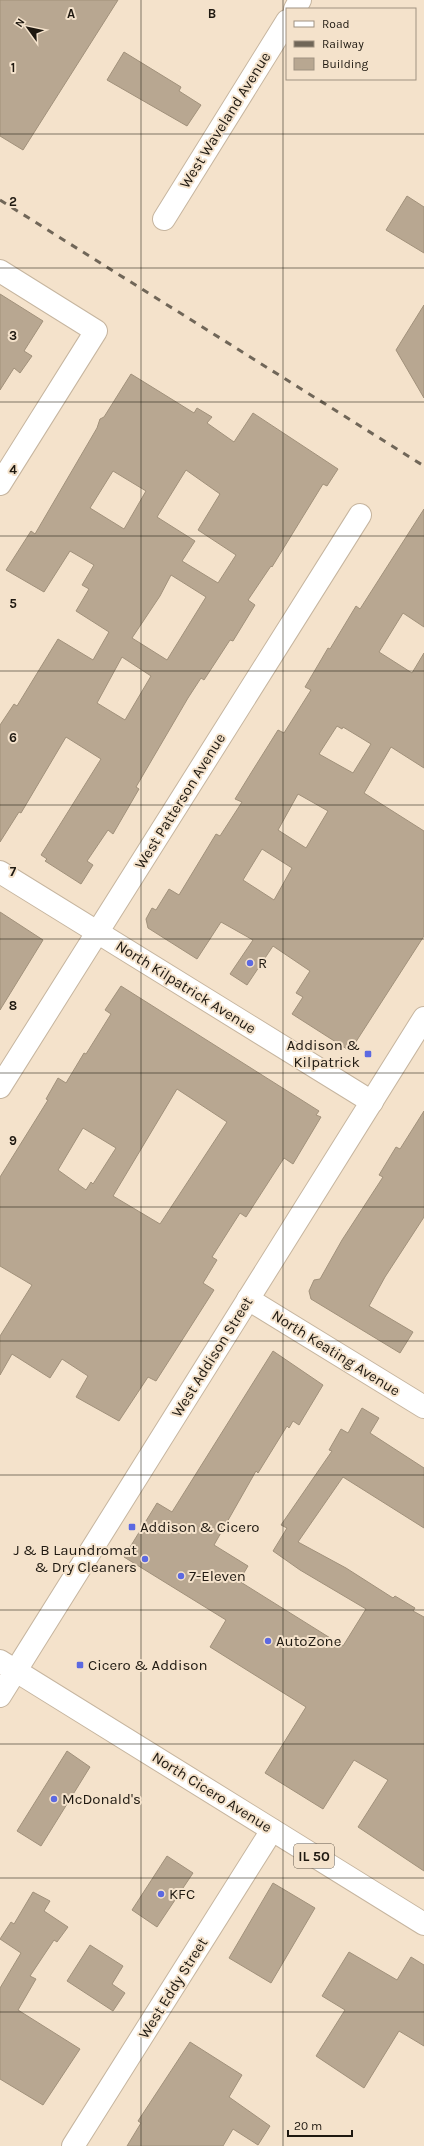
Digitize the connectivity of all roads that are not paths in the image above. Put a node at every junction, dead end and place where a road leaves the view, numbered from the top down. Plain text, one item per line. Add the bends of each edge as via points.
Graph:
1 (286, 24) edge
2 (164, 219) dead end
3 (0, 271) edge
4 (0, 484) edge
5 (360, 515) dead end
6 (0, 872) edge
7 (97, 932) junction
8 (424, 1018) edge
9 (0, 1086) edge
10 (372, 1102) junction
11 (248, 1299) junction
12 (424, 1408) edge
13 (8, 1666) edge
14 (0, 1696) edge
15 (272, 1830) junction
16 (424, 1924) edge
17 (73, 2146) edge

1 - 2 street, West Waveland Avenue
3 - 4 street via 96,331
5 - 7 street, West Patterson Avenue
6 - 7 street, North Kilpatrick Avenue
7 - 9 street, West Patterson Avenue
7 - 10 street, North Kilpatrick Avenue
8 - 10 street, West Addison Street
10 - 11 street, West Addison Street
11 - 12 street, North Keating Avenue
11 - 13 street, West Addison Street
13 - 14 street, West Addison Street
13 - 15 street, North Cicero Avenue / IL 50
15 - 16 street, North Cicero Avenue / IL 50
15 - 17 street, West Eddy Street

